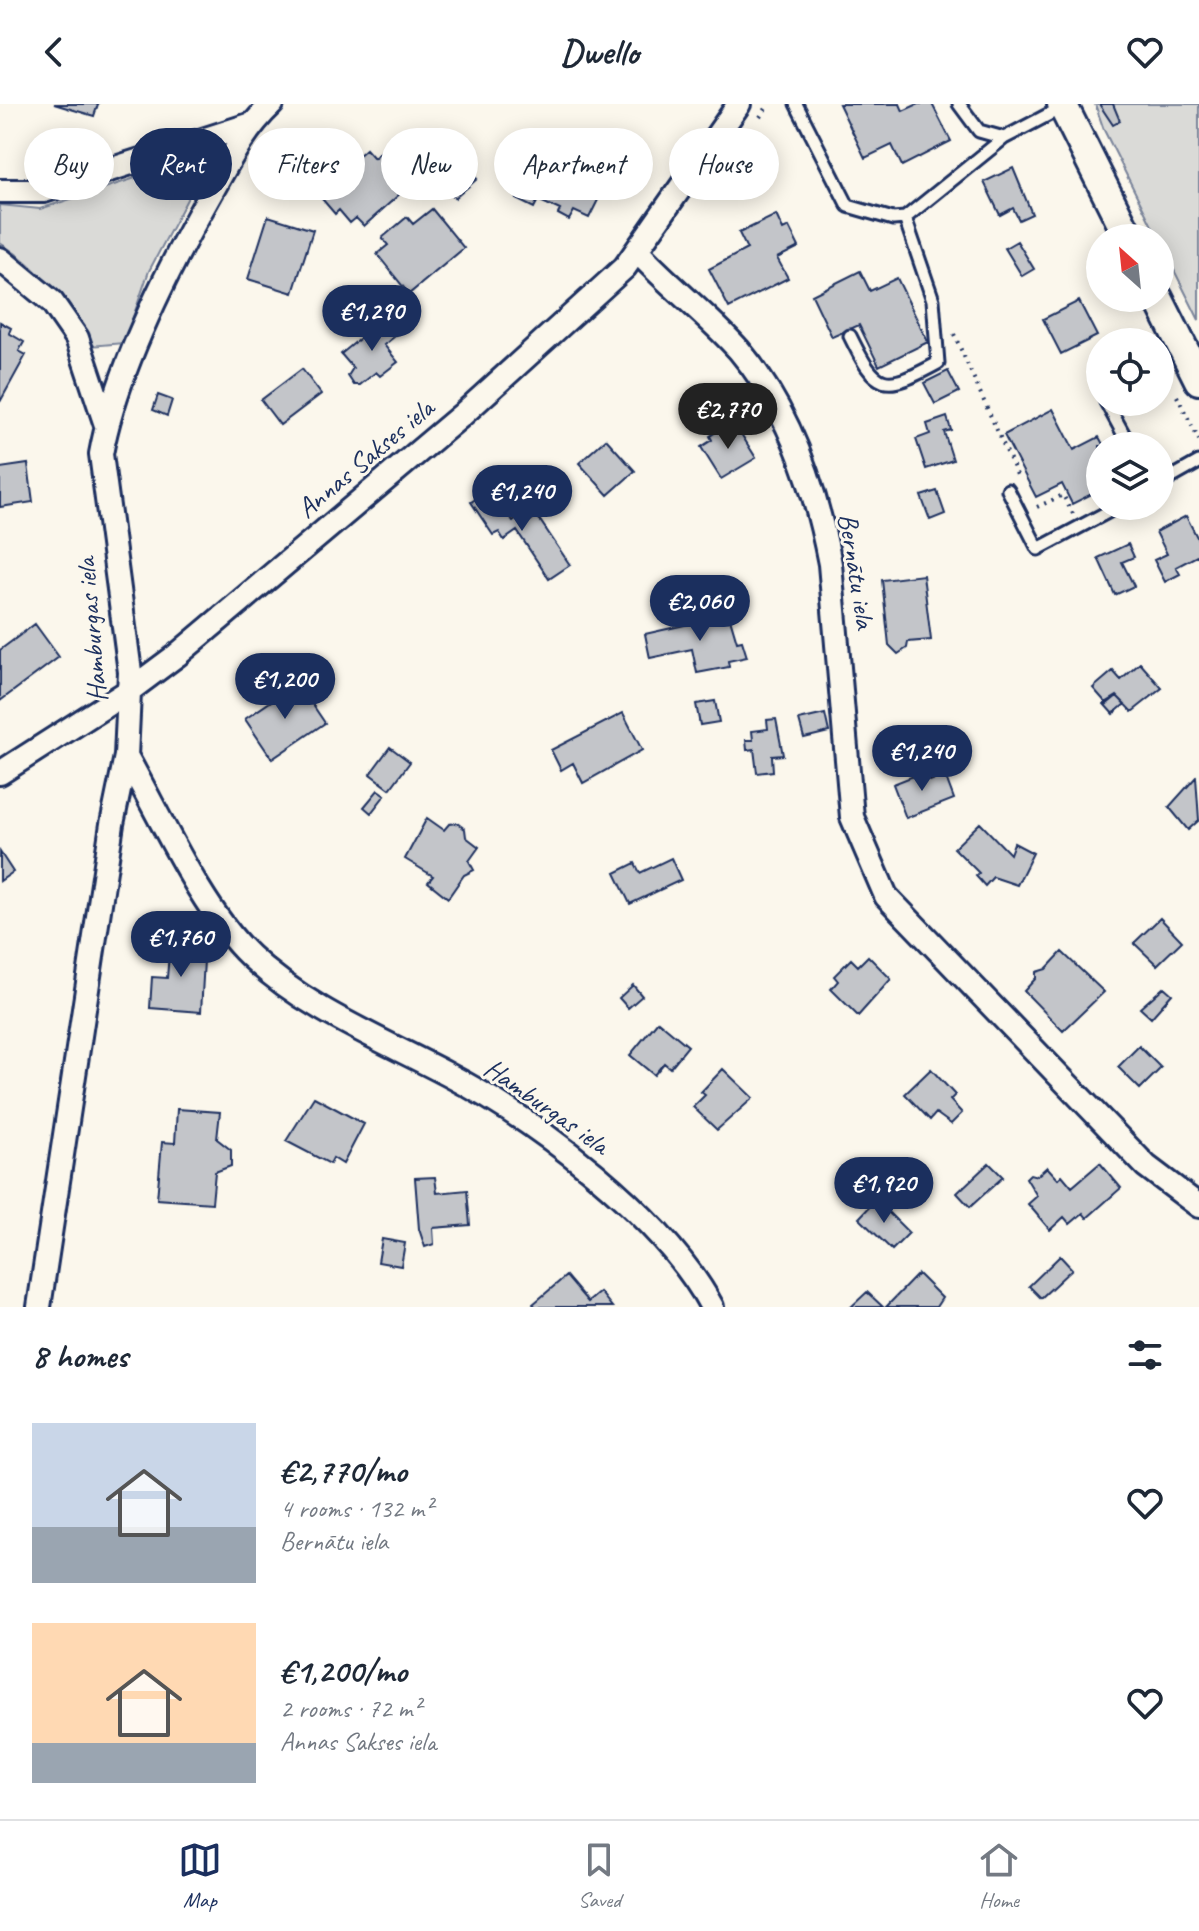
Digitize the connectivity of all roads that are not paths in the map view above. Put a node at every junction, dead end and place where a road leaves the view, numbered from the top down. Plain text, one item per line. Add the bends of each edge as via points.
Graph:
1 (272, 104) edge
2 (739, 104) edge
3 (796, 104) edge
4 (959, 104) edge
5 (1063, 106) edge
6 (249, 125) junction
7 (1004, 138) junction
8 (0, 191) edge
9 (905, 218) junction
10 (1122, 224) edge
11 (637, 251) junction
12 (0, 259) edge
13 (1163, 312) edge
14 (850, 336) dead end
15 (1186, 384) edge
16 (106, 425) junction
17 (1199, 462) edge
18 (1174, 476) edge
19 (1008, 490) dead end
20 (1092, 520) edge
21 (130, 690) junction
22 (126, 756) junction
23 (0, 773) edge
24 (1199, 1206) edge
25 (39, 1307) edge
26 (712, 1307) edge

1 - 6 street, Hamburgas iela
2 - 11 street, Annas Sakses iela
3 - 9 lane via 848,206
4 - 7 lane via 979,131
5 - 7 lane
5 - 10 street
6 - 8 street via 44,191
6 - 16 street, Hamburgas iela via 164,276
7 - 9 lane
9 - 14 lane via 933,300 938,363 903,382 881,382 868,372
11 - 21 street, Annas Sakses iela via 462,415
11 - 24 street, Bernātu iela via 739,350 767,391 800,458 830,564 852,817 886,896 1146,1166
12 - 16 street via 52,302 77,338
13 - 15 street
16 - 21 street, Hamburgas iela via 101,454
17 - 18 lane
19 - 20 lane via 1038,549
21 - 22 street, Hamburgas iela
21 - 23 street, Annas Sakses iela
22 - 25 street
22 - 26 street, Hamburgas iela via 189,870 248,955 330,1014 449,1075 559,1147 644,1220

